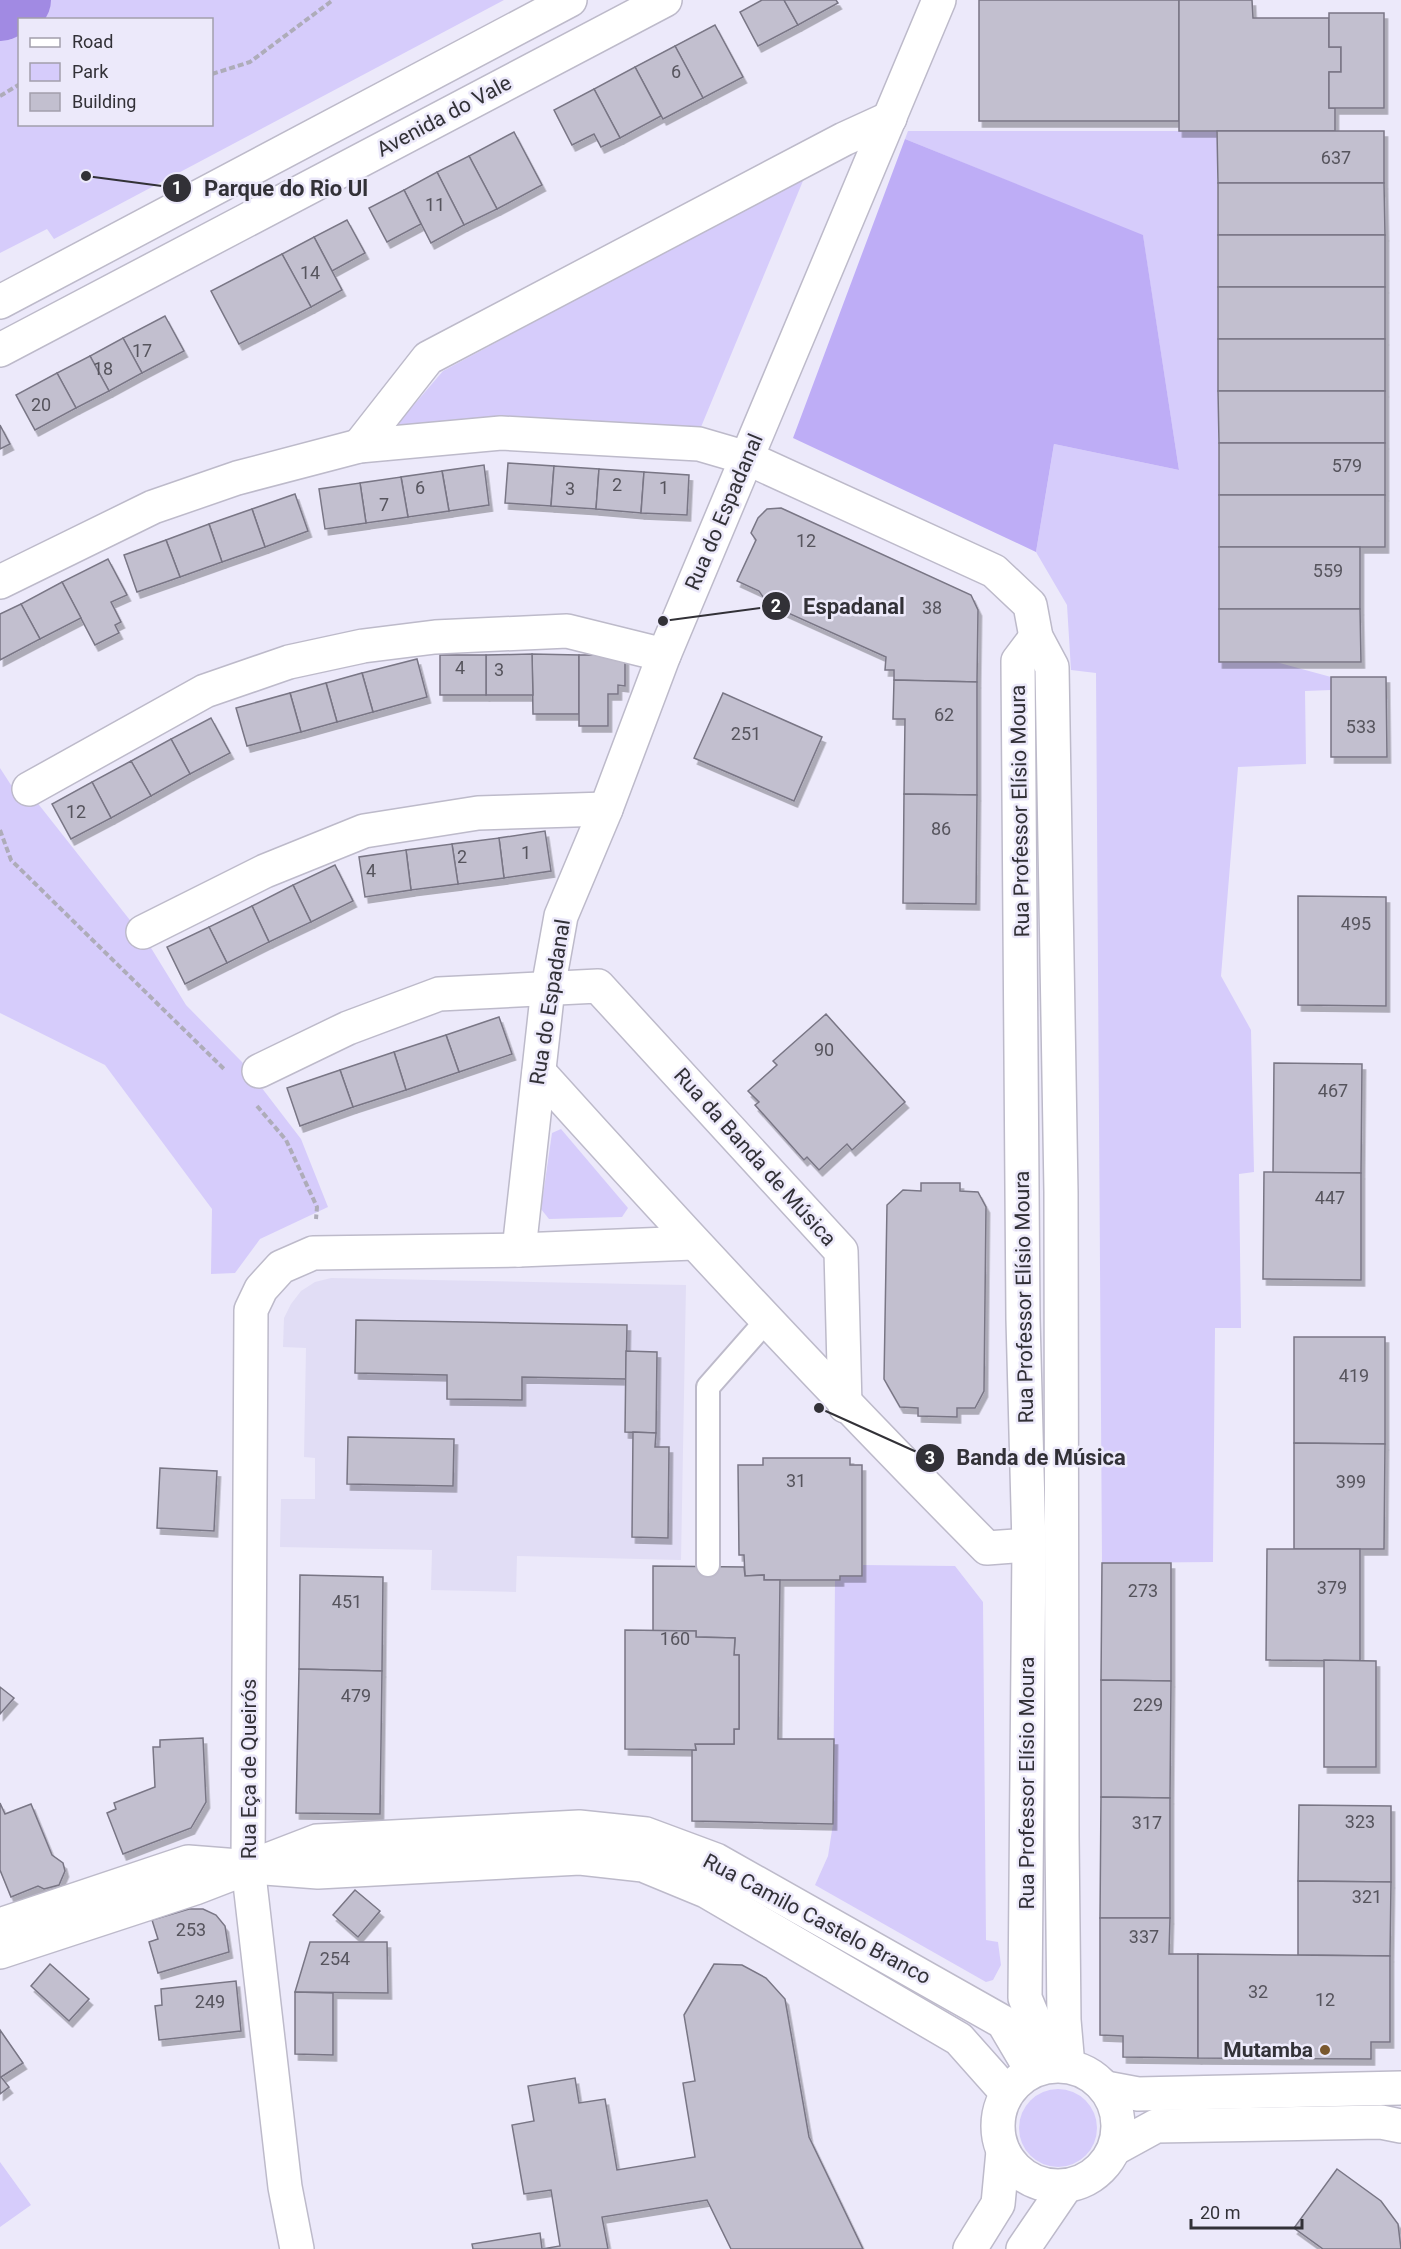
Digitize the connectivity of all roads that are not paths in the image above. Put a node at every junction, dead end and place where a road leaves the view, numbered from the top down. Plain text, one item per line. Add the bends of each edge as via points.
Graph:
1 (570, 0) edge
2 (665, 0) edge
3 (939, 0) edge
4 (890, 118) junction
5 (0, 302) edge
6 (0, 350) edge
7 (359, 446) junction
8 (747, 458) junction
9 (0, 582) edge
10 (1036, 637) junction
11 (664, 655) junction
12 (29, 789) dead end
13 (606, 809) junction
14 (142, 932) dead end
15 (548, 987) junction
16 (539, 1071) junction
17 (244, 1072) road end
18 (693, 1243) junction
19 (519, 1250) junction
20 (766, 1321) junction
21 (844, 1406) junction
22 (1029, 1545) junction
23 (708, 1565) dead end
24 (248, 1866) junction
25 (0, 1925) edge
26 (0, 1952) edge
27 (1051, 2067) junction
28 (1106, 2088) junction
29 (1401, 2088) edge
30 (1007, 2093) junction
31 (1401, 2126) edge
32 (1114, 2149) junction
33 (1004, 2151) junction
34 (1066, 2186) junction
35 (297, 2249) edge
36 (970, 2249) edge
37 (1023, 2249) edge

1 - 5 street, Avenida do Vale
2 - 6 street, Avenida do Vale
3 - 4 street, Rua do Espadanal
4 - 7 street via 428,358
4 - 8 street, Rua do Espadanal
7 - 8 street, Rua Professor Elísio Moura via 501,433 699,444
7 - 9 street, Rua Professor Elísio Moura via 237,478 153,507
8 - 10 street, Rua Professor Elísio Moura via 994,571 1030,606
8 - 11 street, Rua do Espadanal
10 - 22 street, Rua Professor Elísio Moura via 1018,661 1023,1319
10 - 27 street, Rua Professor Elísio Moura via 1052,667 1061,1191 1064,2020
11 - 12 street via 567,631 435,636 353,648 289,662 206,691
11 - 13 street, Rua do Espadanal
13 - 14 street via 478,813 364,831 265,871
13 - 15 street, Rua do Espadanal via 561,916
15 - 16 street, Rua do Espadanal
15 - 17 street, Rua da Banda de Música via 439,994
15 - 21 street, Rua da Banda de Música via 598,986 841,1251
16 - 18 street
16 - 19 street, Rua do Espadanal
18 - 19 street
18 - 20 street
19 - 24 street, Rua Eça de Queirós via 312,1252 281,1267 261,1289 250,1310
20 - 21 street
20 - 23 lane via 708,1387
21 - 22 street via 987,1548
22 - 27 street, Rua Professor Elísio Moura via 1025,1998
24 - 25 street, Rua Camilo Castelo Branco via 188,1862
24 - 26 street, Rua Camilo Castelo Branco via 195,1888
24 - 27 street, Rua Camilo Castelo Branco via 317,1841 579,1827 646,1834 716,1860 1003,2022
24 - 30 street, Rua Camilo Castelo Branco via 318,1872 580,1858 643,1865 706,1891 959,2039
24 - 35 street, Rua Eça de Queirós via 285,2187
27 - 28 street via 1095,2078
27 - 30 street via 1015,2083
28 - 29 street via 1138,2094
28 - 32 street via 1116,2107
30 - 33 street via 999,2112 998,2132
31 - 32 street via 1381,2122 1156,2126
32 - 34 street via 1095,2174
33 - 34 street via 1014,2167 1029,2179
33 - 36 street via 998,2204
34 - 37 street

